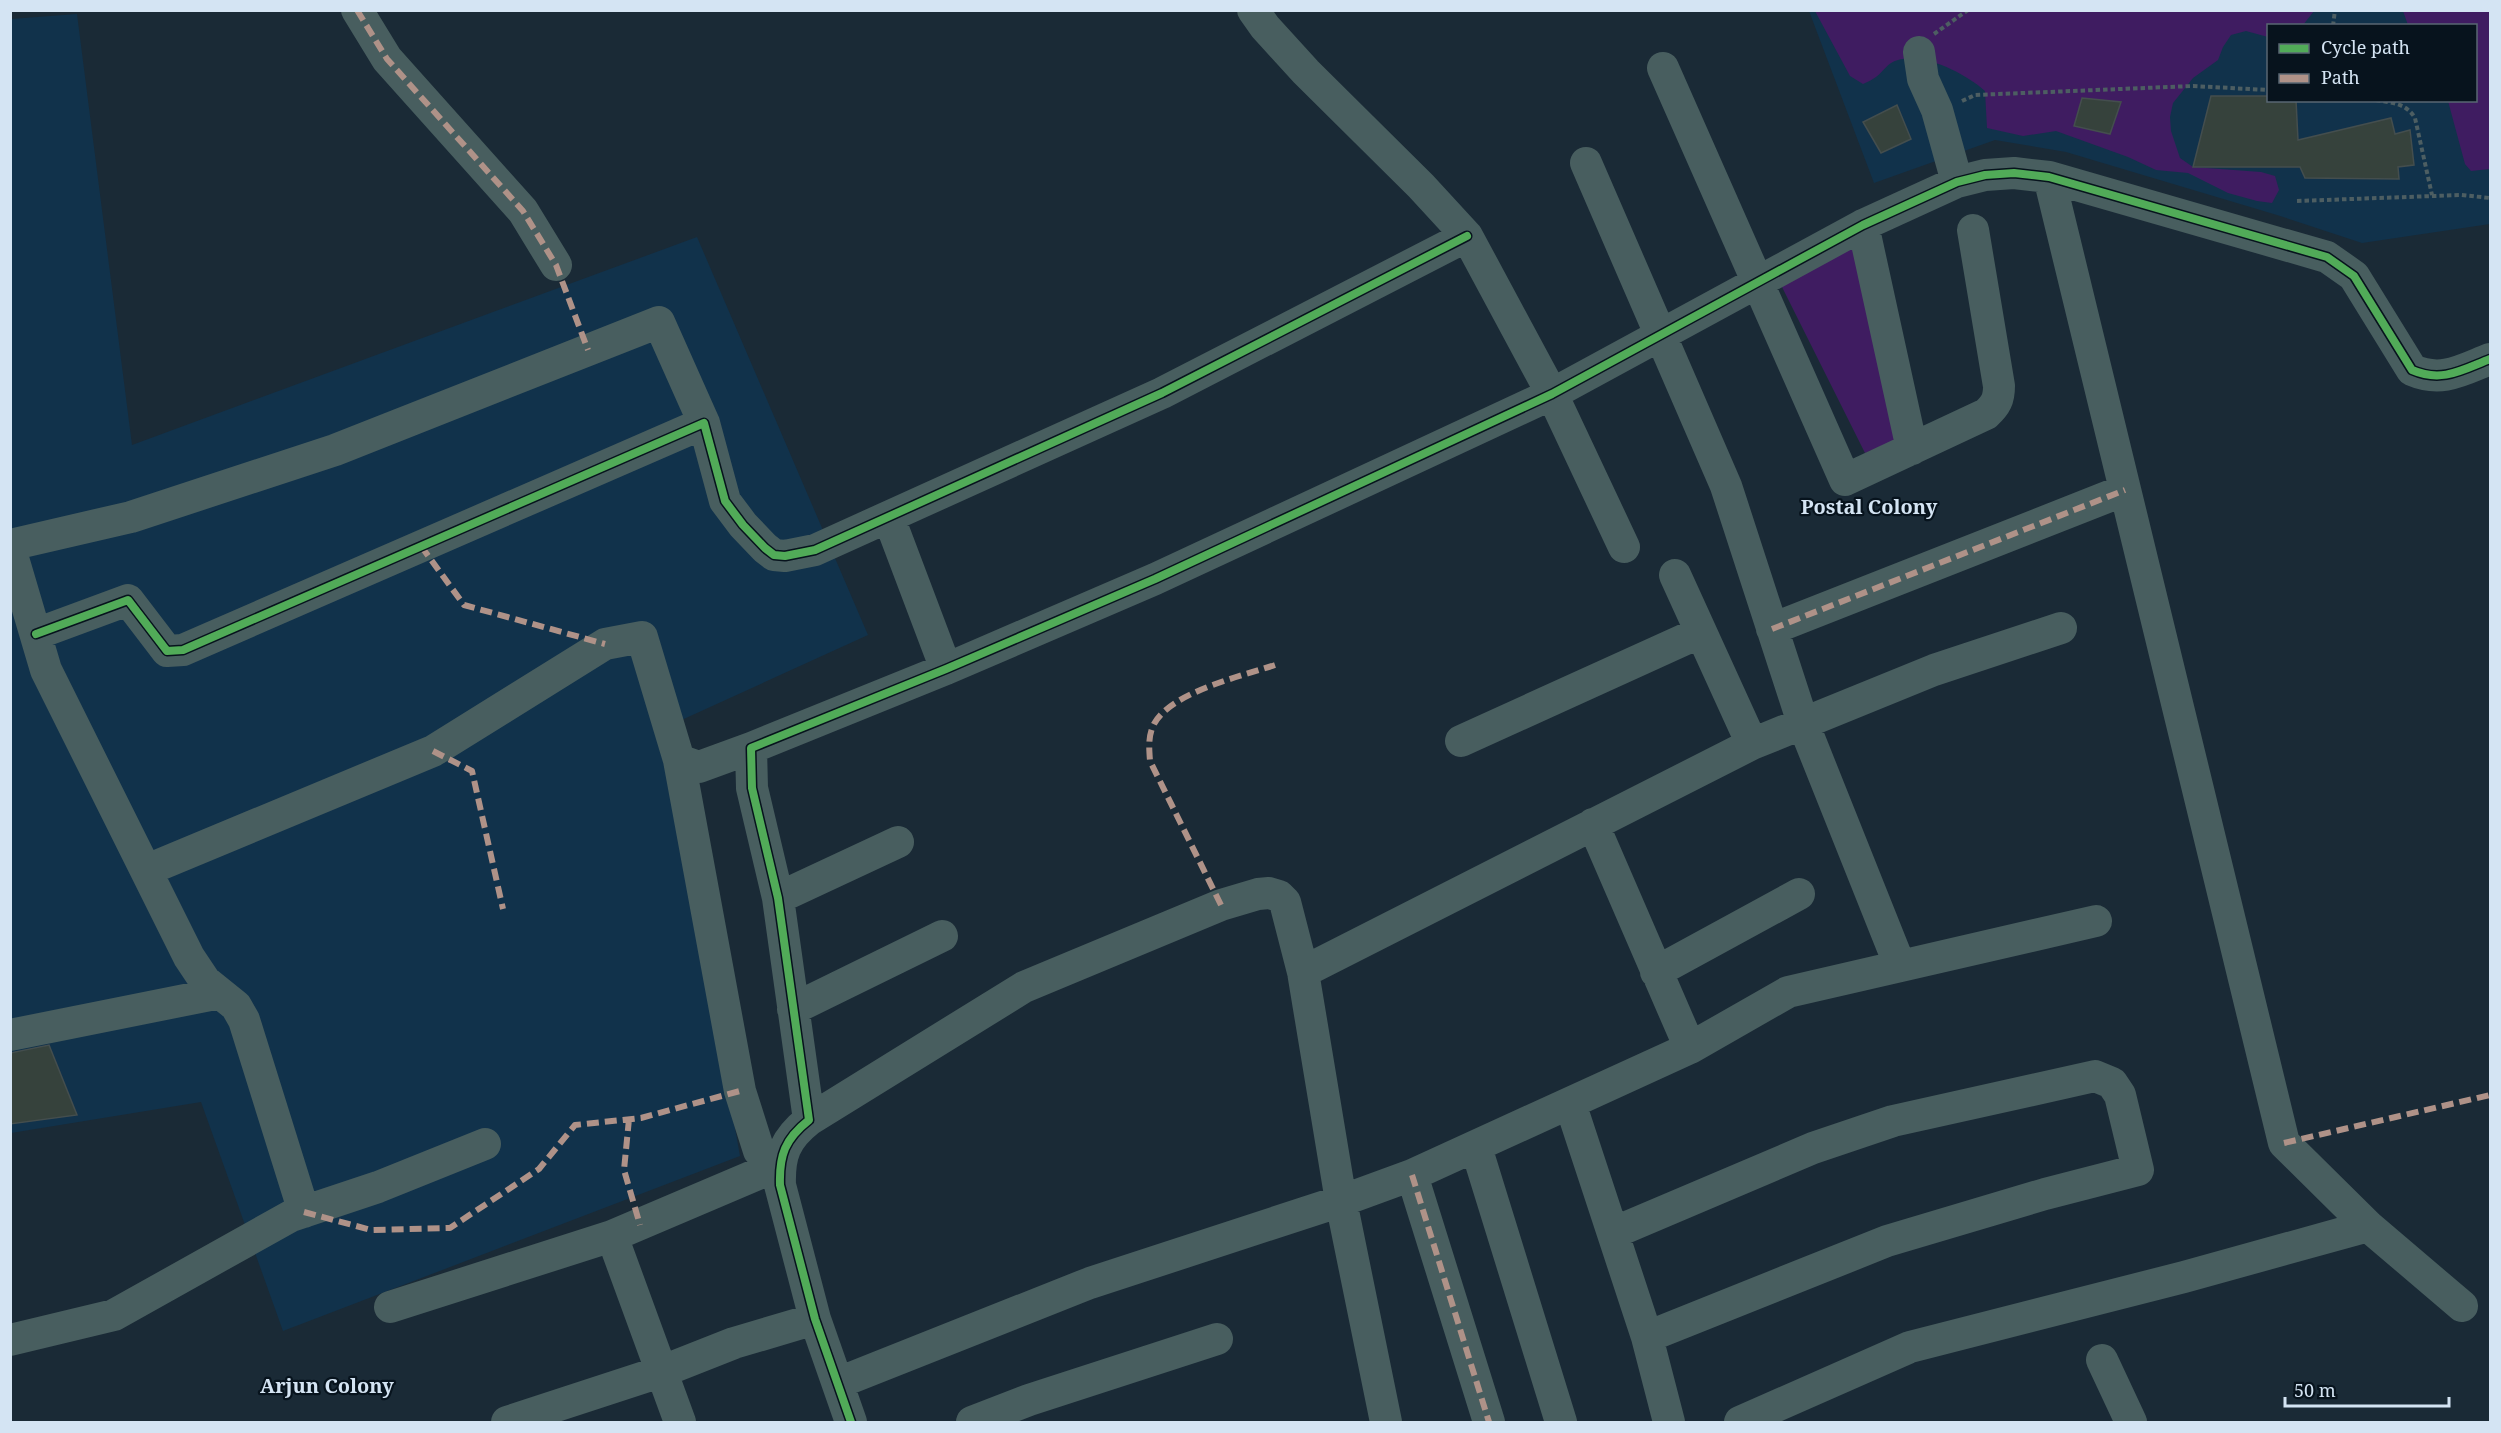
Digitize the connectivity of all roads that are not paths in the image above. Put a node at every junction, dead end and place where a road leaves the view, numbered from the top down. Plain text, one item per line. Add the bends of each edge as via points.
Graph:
1 (357, 10) edge
2 (1253, 10) edge
3 (1919, 52) road end
4 (1663, 68) dead end
5 (1586, 163) dead end
6 (2049, 177) junction
7 (1957, 182) junction
8 (1863, 225) junction
9 (1973, 230) dead end
10 (1467, 236) junction
11 (556, 265) dead end
12 (1759, 281) junction
13 (1660, 336) junction
14 (2490, 359) edge
15 (1552, 394) junction
16 (704, 423) junction
17 (1912, 449) junction
18 (2125, 490) junction
19 (889, 518) junction
20 (10, 547) edge
21 (1624, 547) dead end
22 (1675, 574) dead end
23 (2061, 628) dead end
24 (1772, 629) junction
25 (1701, 632) junction
26 (36, 634) junction
27 (946, 669) junction
28 (1803, 723) junction
29 (1461, 741) dead end
30 (1752, 744) junction
31 (751, 748) junction
32 (679, 760) junction
33 (1593, 824) junction
34 (898, 842) dead end
35 (147, 870) junction
36 (1799, 894) dead end
37 (778, 898) junction
38 (2096, 921) dead end
39 (942, 936) dead end
40 (1900, 966) junction
41 (1303, 972) junction
42 (1656, 972) junction
43 (220, 993) junction
44 (793, 1009) junction
45 (10, 1035) edge
46 (1690, 1048) junction
47 (1570, 1103) junction
48 (809, 1120) junction
49 (484, 1144) dead end
50 (1476, 1148) junction
51 (779, 1165) junction
52 (1412, 1175) junction
53 (1341, 1201) junction
54 (304, 1212) junction
55 (2368, 1226) junction
56 (1612, 1233) junction
57 (612, 1236) junction
58 (2462, 1306) dead end
59 (390, 1307) dead end
60 (815, 1319) junction
61 (1647, 1337) junction
62 (1217, 1339) dead end
63 (10, 1340) edge
64 (2102, 1359) dead end
65 (663, 1371) junction
66 (837, 1383) junction
67 (507, 1422) edge
68 (680, 1422) edge
69 (851, 1422) edge
70 (972, 1422) edge
71 (1386, 1422) edge
72 (1489, 1422) edge
73 (1561, 1422) edge
74 (1669, 1422) edge
75 (1740, 1422) edge
76 (2131, 1422) edge

1 - 11 street via 387,59 523,211
2 - 10 street via 1306,72
3 - 7 street via 1923,79 1937,110
4 - 12 street
5 - 13 street
6 - 7 street via 2014,173
6 - 14 street via 2327,257 2354,276 2412,370 2426,376 2446,376
6 - 18 street
7 - 8 street
8 - 12 street
8 - 17 street
9 - 17 street via 1999,396 1986,414
10 - 15 street
10 - 19 street via 1162,393
12 - 13 street
12 - 17 street via 1845,480
13 - 15 street
13 - 24 street via 1726,486
15 - 21 street
15 - 27 street via 1155,579
16 - 19 street via 725,501 774,555 815,549
16 - 20 street via 658,322 335,450 131,517
16 - 26 street via 183,650 167,651 128,600
18 - 24 street
18 - 55 street via 2284,1143
19 - 27 street
20 - 26 street
22 - 25 street
23 - 28 street via 1934,670
24 - 28 street
25 - 29 street
25 - 30 street
26 - 35 street via 46,670
27 - 31 street
28 - 30 street
28 - 40 street
30 - 33 street
31 - 32 street via 699,767
31 - 37 street via 752,788
32 - 35 street via 642,637 605,644 433,752
32 - 51 street via 740,1091 759,1151
33 - 41 street
33 - 42 street
34 - 37 street
35 - 43 street via 189,957 205,981
36 - 42 street
37 - 44 street
38 - 40 street
39 - 44 street
40 - 46 street via 1788,992
41 - 48 street via 1285,902 1279,896 1258,894 1221,905 1024,987
41 - 53 street
42 - 46 street
43 - 45 street
43 - 54 street via 236,1006 244,1020
44 - 48 street
46 - 47 street
47 - 50 street
47 - 56 street
48 - 51 street via 785,1146
49 - 54 street
50 - 52 street
50 - 73 street
51 - 57 street
51 - 60 street via 780,1185
52 - 53 street
52 - 72 street
53 - 66 street via 1090,1282
53 - 71 street
54 - 63 street via 114,1315
55 - 58 street
55 - 75 street via 1910,1347
56 - 61 street
56 - 61 street via 1813,1148 1893,1120 2095,1076 2112,1083 2120,1095 2138,1170 1887,1242
57 - 59 street
57 - 65 street
60 - 65 street via 734,1343
60 - 66 street
61 - 74 street
62 - 70 street
64 - 76 street
65 - 67 street
65 - 68 street
66 - 69 street

